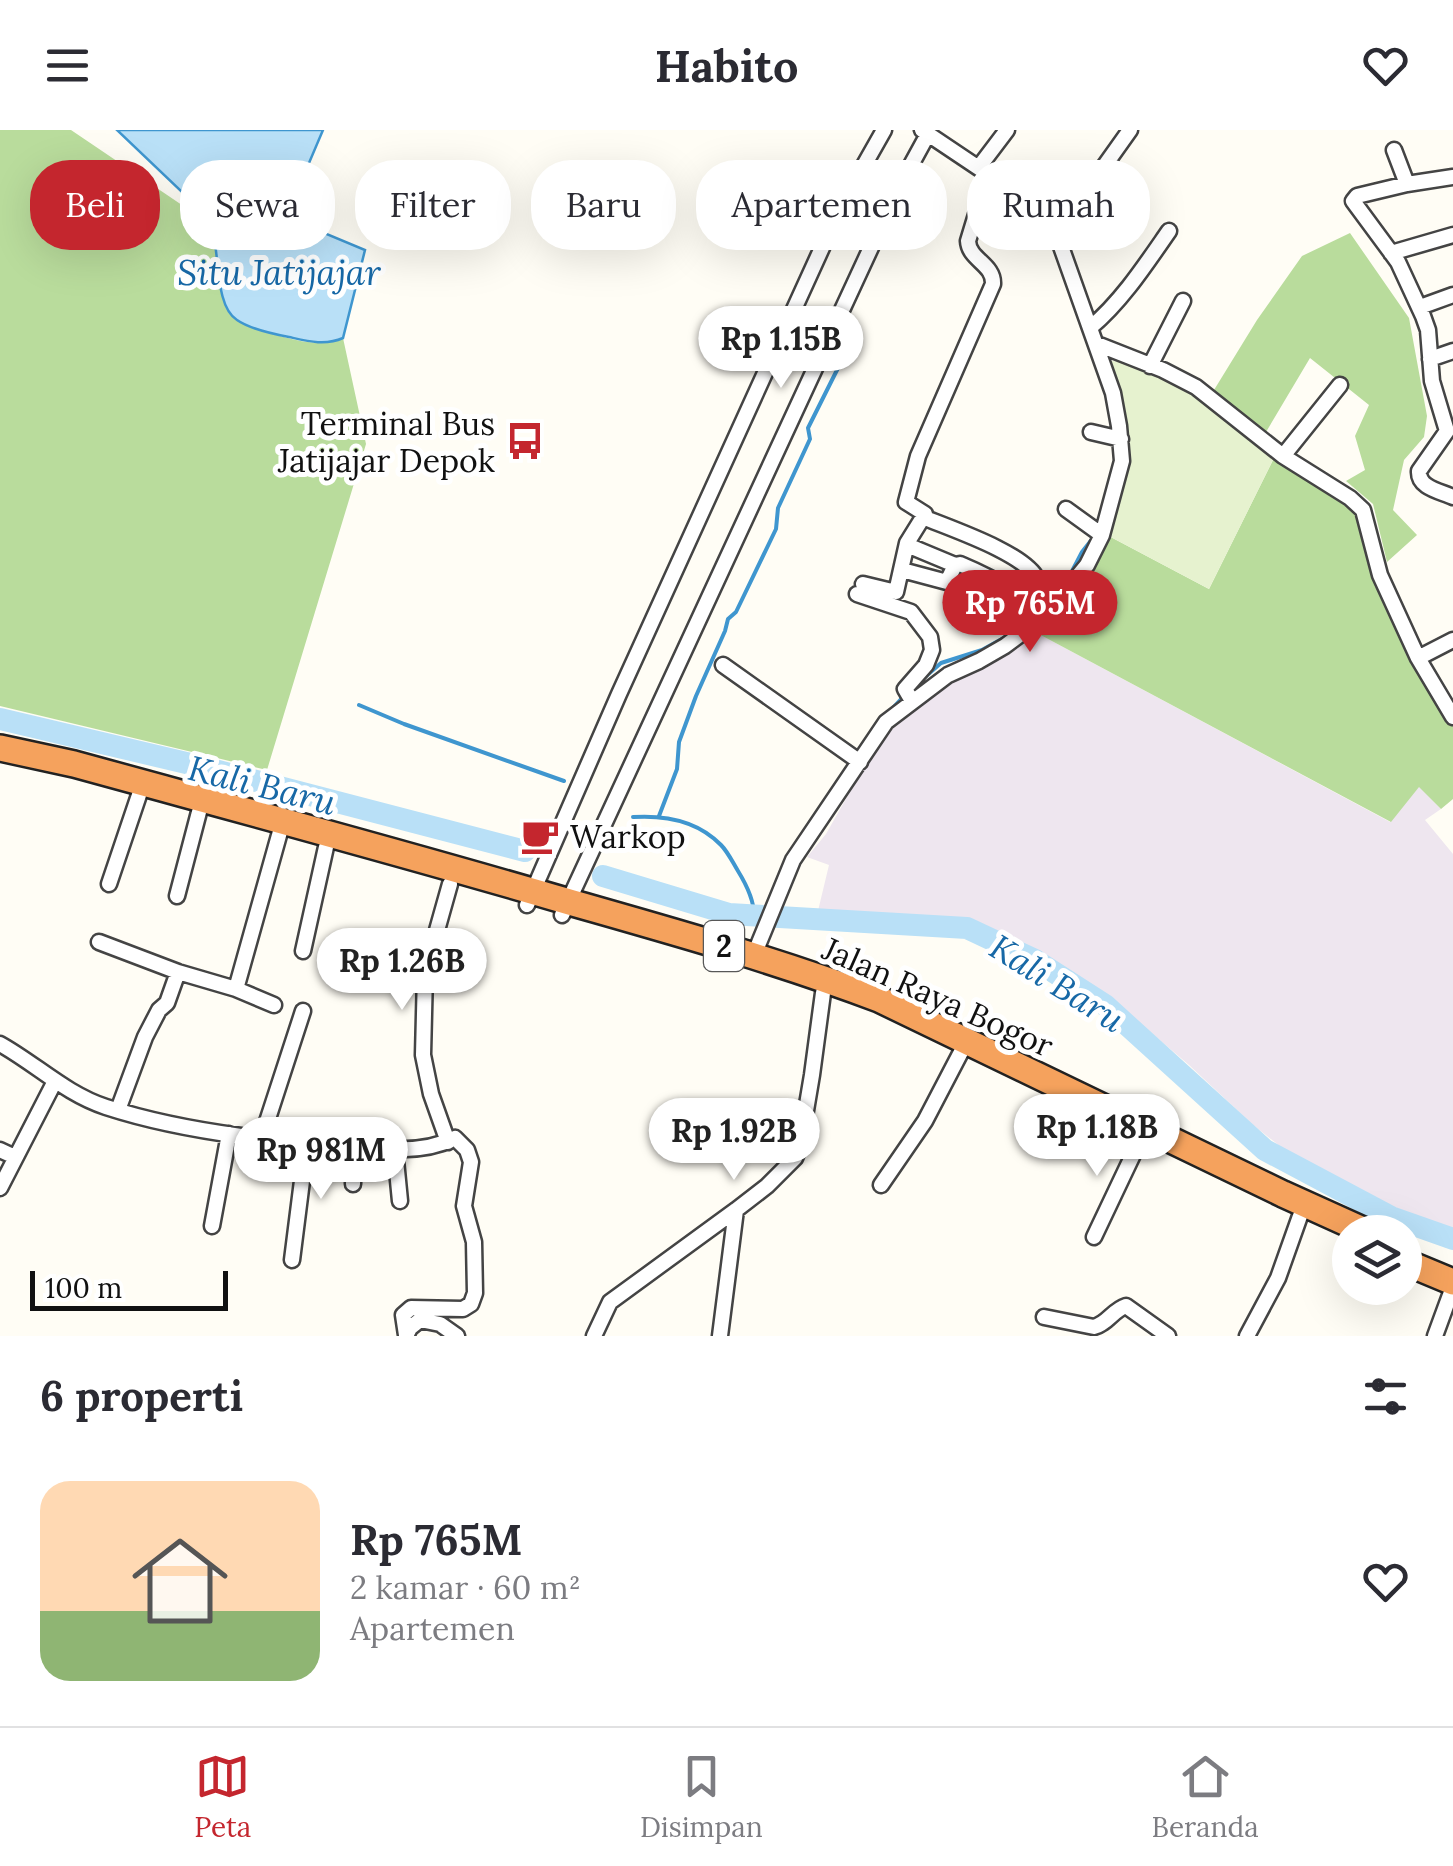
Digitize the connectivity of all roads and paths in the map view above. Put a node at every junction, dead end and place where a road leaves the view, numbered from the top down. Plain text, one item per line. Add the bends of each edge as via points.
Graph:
1 (884, 130) edge
2 (1007, 130) edge
3 (1130, 130) edge
4 (925, 132) edge
5 (1394, 150) dead end
6 (867, 160) edge
7 (911, 160) edge
8 (967, 160) edge
9 (990, 160) edge
10 (1109, 160) edge
11 (1453, 177) edge
12 (1407, 184) junction
13 (1168, 231) dead end
14 (1453, 235) edge
15 (821, 250) edge
16 (869, 250) edge
17 (969, 250) edge
18 (1063, 250) edge
19 (1391, 253) junction
20 (1453, 295) edge
21 (1183, 301) dead end
22 (1420, 307) junction
23 (1091, 327) junction
24 (1097, 344) junction
25 (1453, 351) edge
26 (1430, 358) junction
27 (1150, 366) junction
28 (1340, 385) dead end
29 (1448, 412) edge
30 (1091, 432) dead end
31 (1450, 433) edge
32 (1117, 438) junction
33 (1283, 456) junction
34 (1453, 496) edge
35 (1066, 509) dead end
36 (923, 518) junction
37 (1099, 533) junction
38 (907, 545) junction
39 (954, 565) junction
40 (902, 570) junction
41 (1046, 608) junction
42 (1453, 640) edge
43 (1418, 658) junction
44 (723, 666) dead end
45 (909, 696) junction
46 (1453, 717) edge
47 (0, 748) edge
48 (855, 759) junction
49 (0, 761) edge
50 (140, 796) junction
51 (198, 812) junction
52 (281, 828) junction
53 (326, 847) junction
54 (109, 884) dead end
55 (450, 884) junction
56 (177, 896) dead end
57 (530, 898) junction
58 (564, 908) junction
59 (99, 942) dead end
60 (758, 945) junction
61 (303, 950) dead end
62 (361, 964) dead end
63 (178, 972) junction
64 (425, 973) junction
65 (236, 989) junction
66 (823, 992) junction
67 (274, 1005) dead end
68 (303, 1011) dead end
69 (0, 1044) edge
70 (961, 1052) junction
71 (55, 1081) junction
72 (118, 1110) junction
73 (229, 1134) junction
74 (262, 1138) junction
75 (311, 1140) junction
76 (451, 1140) junction
77 (1140, 1140) junction
78 (354, 1145) junction
79 (0, 1150) edge
80 (396, 1150) junction
81 (15, 1157) junction
82 (353, 1184) dead end
83 (881, 1184) dead end
84 (0, 1188) edge
85 (400, 1201) dead end
86 (736, 1210) junction
87 (1300, 1216) junction
88 (1332, 1216) edge
89 (212, 1226) dead end
90 (1332, 1231) edge
91 (1094, 1237) dead end
92 (1422, 1255) edge
93 (292, 1260) dead end
94 (1453, 1268) edge
95 (1422, 1270) edge
96 (1453, 1285) edge
97 (1044, 1317) dead end
98 (406, 1336) edge
99 (457, 1336) edge
100 (594, 1336) edge
101 (720, 1336) edge
102 (1168, 1336) edge
103 (1247, 1336) edge
104 (1435, 1336) edge

1 - 6 street
2 - 9 street
3 - 10 street
4 - 7 street
4 - 8 street
5 - 12 street
11 - 12 street
12 - 19 street via 1354,199
13 - 23 street
14 - 19 street
15 - 57 street
16 - 58 street
17 - 36 street via 993,284 918,456 906,501
18 - 23 street
19 - 22 street
20 - 22 street
21 - 27 street
22 - 26 street
23 - 24 street
24 - 27 street
24 - 32 street via 1113,393
25 - 26 street
26 - 29 street via 1432,380
27 - 33 street via 1196,387
28 - 33 street
29 - 31 street
30 - 32 street
31 - 34 street via 1418,478
32 - 37 street via 1122,461
33 - 43 street via 1363,510 1380,575
35 - 37 street
36 - 38 street
36 - 41 street via 1024,565 1036,577
37 - 41 street via 1087,564
38 - 39 street
38 - 40 street
39 - 40 street via 948,582
39 - 41 street
40 - 45 street via 895,593 860,589 910,612 930,637 931,655 906,687
41 - 45 street via 1005,646
42 - 43 street
43 - 46 street
44 - 48 street
45 - 48 street
47 - 52 highway, Jalan Raya Bogor / 2
48 - 60 street via 793,860
49 - 50 highway, Jalan Raya Bogor / 2
50 - 51 highway, Jalan Raya Bogor / 2
50 - 54 street
51 - 52 highway, Jalan Raya Bogor / 2
51 - 56 street
52 - 53 highway, Jalan Raya Bogor / 2
52 - 57 highway, Jalan Raya Bogor / 2
52 - 65 street
53 - 55 highway, Jalan Raya Bogor / 2
53 - 61 street
55 - 57 highway, Jalan Raya Bogor / 2
55 - 64 street
57 - 58 highway, Jalan Raya Bogor / 2
58 - 60 highway, Jalan Raya Bogor / 2
58 - 66 highway, Jalan Raya Bogor / 2
59 - 63 street
60 - 88 highway, Jalan Raya Bogor / 2
62 - 64 street
63 - 65 street
63 - 72 street
64 - 76 street via 423,1056
65 - 67 street
66 - 70 highway, Jalan Raya Bogor / 2
66 - 86 street via 800,1146 788,1166
68 - 74 street
69 - 71 street
70 - 77 highway, Jalan Raya Bogor / 2
70 - 83 street
71 - 72 street
71 - 81 street
72 - 73 street
73 - 74 street
73 - 89 street
74 - 75 street
75 - 78 street
75 - 93 street
76 - 80 street
76 - 98 street via 468,1150 471,1162 464,1206 474,1242 474,1301 463,1309 411,1308 403,1317
77 - 87 highway, Jalan Raya Bogor / 2
77 - 91 street
78 - 80 street
78 - 82 street
79 - 81 street
80 - 85 street
81 - 84 street
86 - 100 street via 610,1302
86 - 101 street
87 - 90 highway, Jalan Raya Bogor / 2
87 - 103 street
92 - 94 highway
95 - 96 highway
96 - 104 street
97 - 102 street via 1098,1326 1126,1306
98 - 99 street via 420,1320

